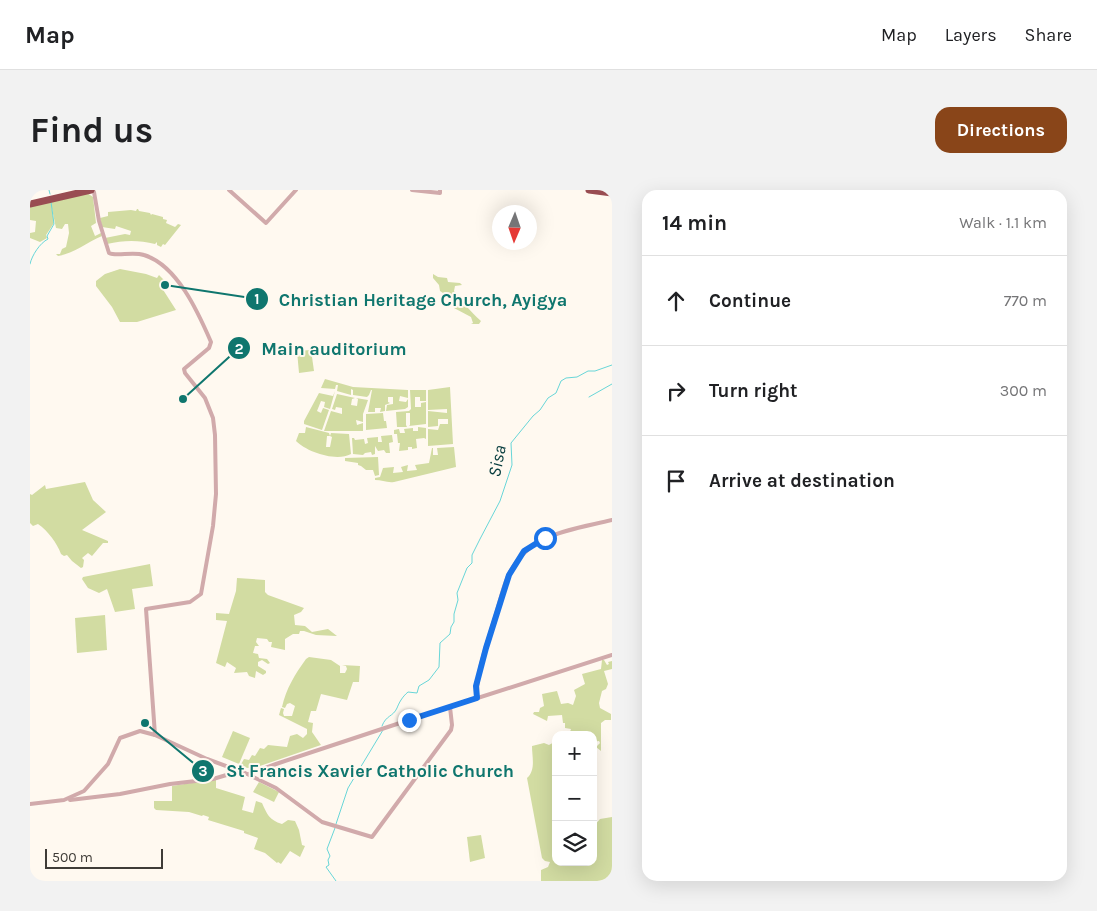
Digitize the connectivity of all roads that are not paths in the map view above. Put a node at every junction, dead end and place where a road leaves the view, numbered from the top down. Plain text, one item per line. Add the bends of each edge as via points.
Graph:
1 (78, 190) edge
2 (229, 190) edge
3 (296, 190) edge
4 (412, 190) edge
5 (440, 190) edge
6 (589, 190) edge
7 (91, 192) edge
8 (612, 193) edge
9 (30, 202) edge
10 (612, 520) edge
11 (612, 655) edge
12 (477, 698) junction
13 (450, 707) junction
14 (154, 727) junction
15 (140, 731) junction
16 (155, 735) junction
17 (240, 771) junction
18 (249, 774) junction
19 (84, 791) junction
20 (91, 797) junction
21 (64, 800) junction
22 (30, 804) edge

1 - 9 highway
2 - 3 street via 266,223
4 - 5 street via 440,193
6 - 8 highway
7 - 9 highway
7 - 14 street via 109,254 140,254 166,268 182,286 211,342 209,348 184,369 205,398 213,418 216,474 213,526 202,594 190,602 146,609
10 - 12 street via 545,538 524,551 516,561 486,648 476,686
11 - 12 street
12 - 13 street
13 - 18 street
13 - 18 street via 451,730 372,837 319,820 282,791
14 - 15 street
14 - 16 street
15 - 16 street
15 - 19 street via 120,738 108,764
16 - 17 street
17 - 18 street
17 - 20 street via 212,779
19 - 20 street
19 - 21 street
20 - 21 street
21 - 22 street

